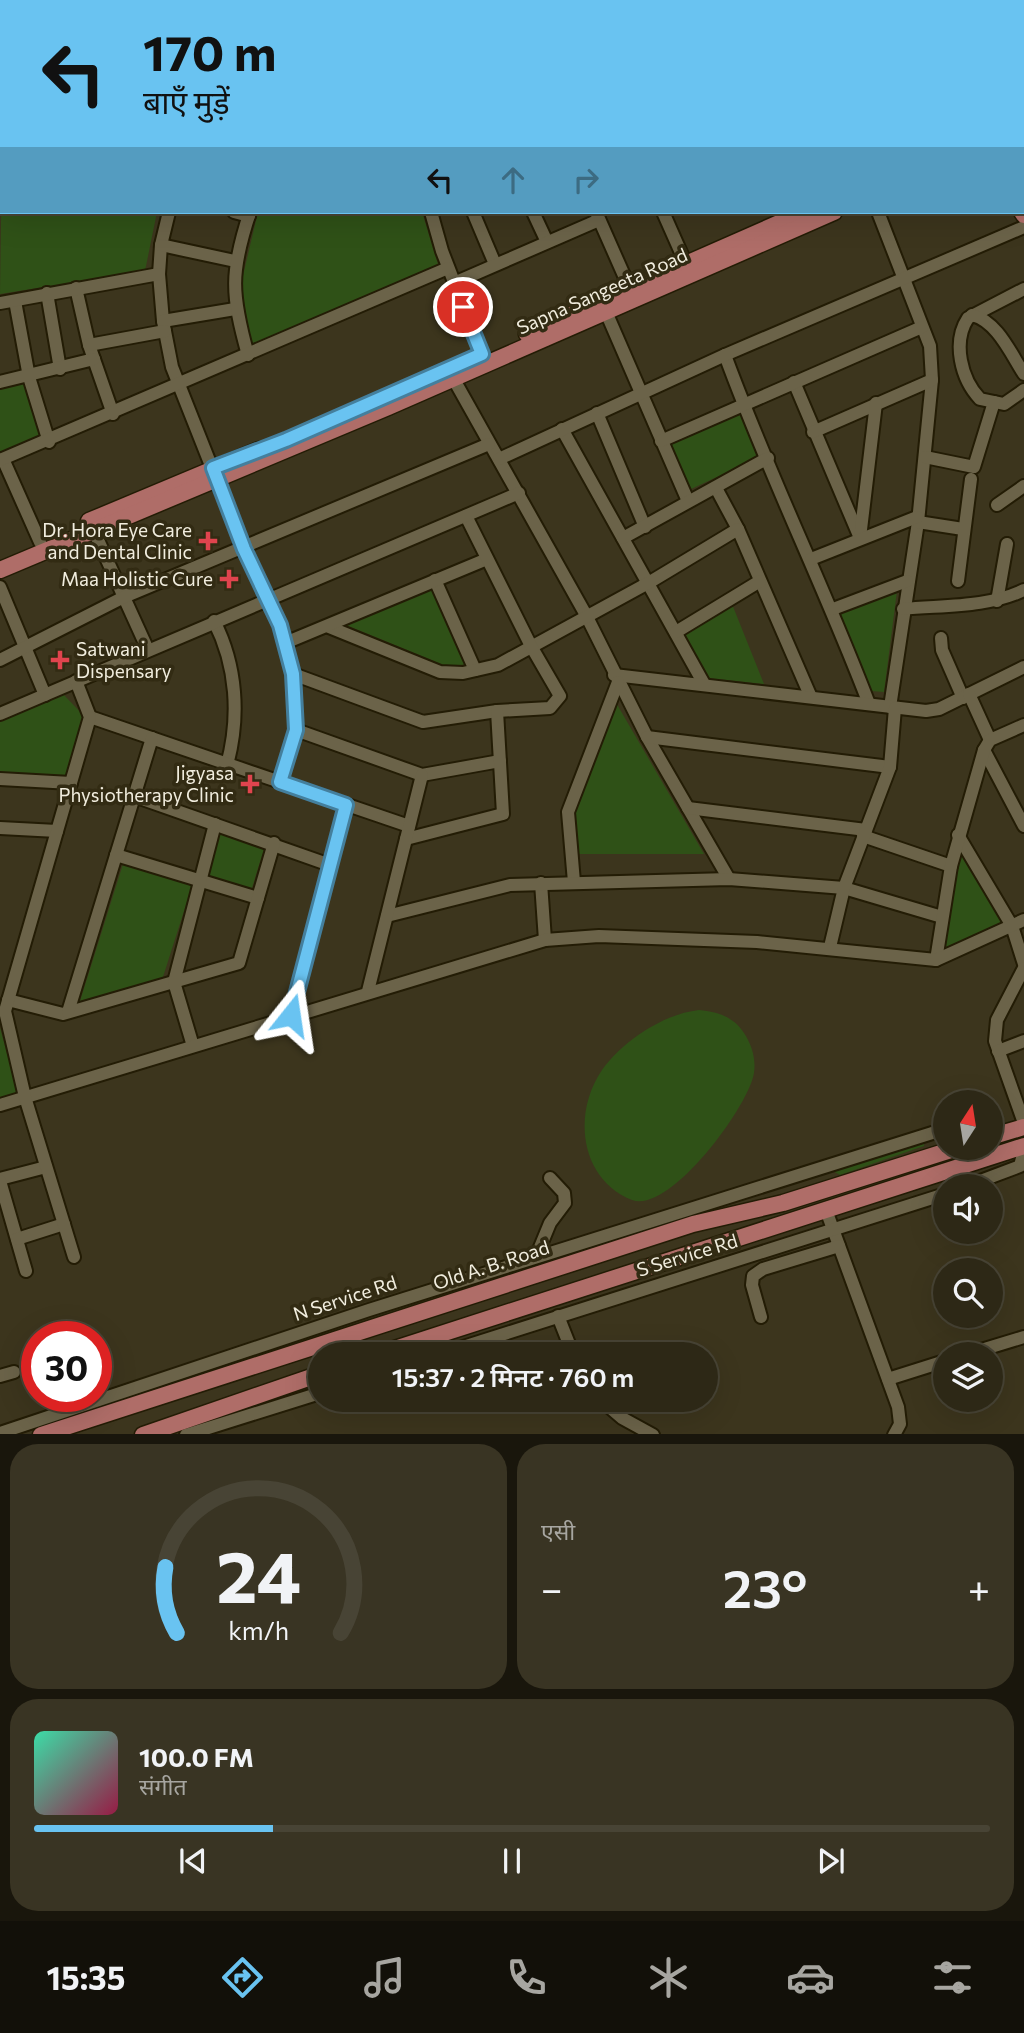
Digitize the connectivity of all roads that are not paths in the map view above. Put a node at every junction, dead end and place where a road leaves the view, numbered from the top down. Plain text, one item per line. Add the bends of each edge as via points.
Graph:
1 (169, 214) edge
2 (249, 214) edge
3 (432, 214) edge
4 (474, 214) edge
5 (534, 214) edge
6 (664, 214) edge
7 (799, 214) edge
8 (829, 214) edge
9 (878, 214) edge
10 (597, 216) edge
11 (1024, 227) edge
12 (547, 242) junction
13 (161, 245) junction
14 (235, 261) junction
15 (495, 264) junction
16 (686, 264) junction
17 (448, 268) junction
18 (159, 274) junction
19 (905, 278) junction
20 (454, 283) junction
21 (76, 288) junction
22 (630, 289) junction
23 (1024, 289) edge
24 (47, 293) junction
25 (15, 301) junction
26 (0, 303) edge
27 (235, 309) junction
28 (606, 312) junction
29 (972, 315) junction
30 (164, 326) junction
31 (922, 327) junction
32 (89, 345) junction
33 (482, 354) junction
34 (248, 355) junction
35 (725, 355) junction
36 (94, 359) junction
37 (60, 369) junction
38 (451, 373) junction
39 (1024, 374) edge
40 (29, 377) junction
41 (932, 380) junction
42 (0, 382) edge
43 (794, 382) junction
44 (177, 385) junction
45 (1024, 390) edge
46 (640, 394) junction
47 (994, 402) junction
48 (876, 403) junction
49 (744, 407) junction
50 (597, 412) junction
51 (113, 414) junction
52 (562, 429) junction
53 (813, 432) junction
54 (49, 442) junction
55 (661, 442) junction
56 (489, 444) junction
57 (925, 457) junction
58 (768, 458) junction
59 (499, 459) junction
60 (2, 460) edge
61 (216, 474) junction
62 (971, 479) dead end
63 (1024, 486) edge
64 (716, 488) junction
65 (519, 493) junction
66 (688, 501) junction
67 (997, 505) dead end
68 (466, 516) junction
69 (917, 520) junction
70 (645, 527) junction
71 (93, 529) junction
72 (963, 529) junction
73 (738, 530) junction
74 (623, 538) junction
75 (860, 538) junction
76 (40, 542) junction
77 (1007, 544) dead end
78 (244, 549) junction
79 (0, 559) edge
80 (486, 559) junction
81 (811, 559) junction
82 (0, 570) edge
83 (435, 580) junction
84 (907, 580) junction
85 (760, 581) junction
86 (958, 581) dead end
87 (650, 582) junction
88 (0, 587) edge
89 (1024, 590) edge
90 (124, 597) junction
91 (268, 598) junction
92 (997, 601) junction
93 (903, 609) junction
94 (833, 610) junction
95 (586, 615) junction
96 (214, 621) junction
97 (329, 627) junction
98 (676, 632) junction
99 (942, 638) dead end
100 (285, 643) junction
101 (531, 646) junction
102 (26, 648) junction
103 (148, 650) junction
104 (0, 660) edge
105 (1024, 667) edge
106 (475, 670) junction
107 (293, 674) junction
108 (616, 678) junction
109 (76, 681) junction
110 (705, 684) junction
111 (45, 695) junction
112 (810, 695) junction
113 (966, 696) junction
114 (869, 704) junction
115 (893, 707) junction
116 (497, 711) junction
117 (0, 714) edge
118 (90, 717) junction
119 (1024, 725) edge
120 (296, 730) junction
121 (647, 737) junction
122 (152, 738) junction
123 (987, 745) junction
124 (500, 761) junction
125 (228, 765) junction
126 (890, 766) junction
127 (422, 775) junction
128 (0, 779) edge
129 (280, 782) junction
130 (71, 783) junction
131 (134, 796) junction
132 (346, 805) junction
133 (688, 808) junction
134 (215, 824) junction
135 (1024, 826) edge
136 (0, 828) edge
137 (57, 831) junction
138 (408, 833) junction
139 (864, 833) junction
140 (958, 835) junction
141 (274, 843) junction
142 (117, 855) junction
143 (330, 865) junction
144 (951, 866) junction
145 (729, 879) junction
146 (201, 880) junction
147 (574, 882) junction
148 (541, 883) junction
149 (844, 888) junction
150 (258, 898) junction
151 (387, 916) junction
152 (942, 917) junction
153 (1018, 923) edge
154 (544, 940) junction
155 (830, 947) junction
156 (936, 960) junction
157 (1024, 966) edge
158 (174, 982) junction
159 (6, 983) edge
160 (368, 992) junction
161 (8, 1000) junction
162 (68, 1012) junction
163 (291, 1015) junction
164 (1024, 1041) edge
165 (193, 1046) junction
166 (998, 1051) junction
167 (25, 1097) junction
168 (0, 1105) edge
169 (1024, 1125) edge
170 (1003, 1132) edge
171 (933, 1133) edge
172 (1024, 1148) edge
173 (933, 1156) edge
174 (46, 1167) junction
175 (999, 1174) edge
176 (550, 1178) dead end
177 (0, 1180) edge
178 (933, 1198) edge
179 (826, 1210) junction
180 (64, 1224) junction
181 (833, 1229) junction
182 (17, 1239) junction
183 (839, 1246) junction
184 (74, 1257) dead end
185 (536, 1257) junction
186 (26, 1271) dead end
187 (558, 1316) junction
188 (761, 1317) dead end
189 (308, 1331) junction
190 (1024, 1337) edge
191 (338, 1340) junction
192 (419, 1342) edge
193 (478, 1342) edge
194 (568, 1342) edge
195 (1003, 1343) edge
196 (933, 1366) edge
197 (14, 1372) dead end
198 (0, 1376) edge
199 (308, 1378) edge
200 (888, 1379) junction
201 (308, 1397) edge
202 (615, 1412) edge
203 (0, 1433) edge
204 (41, 1434) edge
205 (143, 1434) edge
206 (186, 1434) edge
207 (653, 1434) edge
208 (894, 1434) edge

1 - 13 street
2 - 14 street
3 - 17 street
4 - 15 street
5 - 12 street
6 - 16 street
7 - 16 main road, Sapna Sangeeta Road
8 - 28 main road, Sapna Sangeeta Road
9 - 19 street
10 - 12 street
10 - 22 street
11 - 19 street
12 - 15 street
13 - 14 street
13 - 18 street
14 - 27 street
15 - 20 street
16 - 22 main road, Sapna Sangeeta Road
17 - 20 street
17 - 34 street
18 - 21 street
18 - 30 street
19 - 31 street
19 - 35 street
20 - 33 street
21 - 24 street
21 - 32 street
22 - 33 main road, Sapna Sangeeta Road
23 - 29 street
24 - 25 street
24 - 37 street
25 - 26 street
25 - 40 street
27 - 30 street
27 - 34 street
28 - 38 main road, Sapna Sangeeta Road
28 - 46 street
29 - 39 street via 999,335
29 - 47 street via 962,326 962,370 978,397
30 - 32 street
30 - 44 street
31 - 41 street via 930,346
31 - 43 street
32 - 36 street
33 - 38 main road, Sapna Sangeeta Road
34 - 44 street
35 - 46 street
35 - 49 street
36 - 37 street
36 - 51 street
37 - 40 street
38 - 56 street
38 - 61 main road, Sapna Sangeeta Road via 286,440
40 - 42 street
40 - 54 street
41 - 48 street
41 - 57 street
43 - 49 street
43 - 53 street
44 - 51 street
44 - 61 street
45 - 47 street via 1004,404
46 - 50 street
46 - 55 street
47 - 57 street via 977,465 971,468
48 - 53 street
48 - 75 street
49 - 55 street
49 - 58 street
50 - 52 street
50 - 70 street
51 - 54 street
52 - 59 street
52 - 74 street
53 - 75 street
54 - 60 street
55 - 66 street
56 - 59 street
56 - 78 street
57 - 69 street
58 - 64 street
58 - 81 street
59 - 65 street
60 - 76 street
61 - 71 main road, Sapna Sangeeta Road
61 - 76 main road, Sapna Sangeeta Road
61 - 78 street
62 - 72 street
63 - 67 street
64 - 66 street
64 - 73 street
65 - 68 street
65 - 95 street
66 - 70 street
68 - 80 street
68 - 91 street
69 - 72 street
69 - 75 street
69 - 84 street
70 - 74 street
71 - 82 main road, Sapna Sangeeta Road
71 - 90 street
72 - 86 street
73 - 85 street
73 - 87 street
74 - 87 street
75 - 81 street
76 - 79 main road, Sapna Sangeeta Road
77 - 92 street
78 - 90 street
78 - 91 street
80 - 83 street
80 - 101 street
81 - 94 street
83 - 97 street
83 - 106 street
84 - 93 street
84 - 94 street
85 - 98 street
85 - 112 street
87 - 95 street
87 - 98 street
88 - 102 street
89 - 92 street
90 - 102 street
90 - 103 street
91 - 96 street
91 - 100 street
92 - 93 street
93 - 115 street
94 - 114 street
95 - 101 street
95 - 108 street
96 - 103 street
96 - 125 street via 224,641 237,731
97 - 100 street
97 - 106 street via 440,672
98 - 110 street
99 - 113 street via 942,650
100 - 107 street
101 - 106 street via 498,665
101 - 116 street via 560,696 550,708
102 - 104 street
102 - 111 street
103 - 109 street
105 - 113 street
107 - 116 street via 412,721
107 - 120 street
108 - 110 street
108 - 121 street
108 - 147 street via 568,812
109 - 111 street
109 - 118 street
110 - 112 street
111 - 117 street
112 - 114 street
113 - 115 street via 939,709
113 - 123 street
114 - 115 street
115 - 126 street
116 - 124 street
118 - 122 street
118 - 130 street
119 - 123 street
120 - 127 street
120 - 129 street
121 - 126 street
121 - 133 street
122 - 125 street
122 - 131 street
123 - 135 street
123 - 140 street
124 - 127 street
124 - 138 street via 503,814
125 - 129 street
126 - 139 street
127 - 138 street
128 - 130 street
129 - 132 street
130 - 137 street
131 - 134 street
131 - 142 street
132 - 138 street
132 - 143 street
133 - 139 street
133 - 145 street
134 - 141 street
134 - 146 street
136 - 137 street
137 - 159 street
138 - 151 street
139 - 144 street
139 - 149 street
140 - 144 street
140 - 153 street
141 - 143 street
141 - 150 street
142 - 146 street
142 - 162 street
143 - 163 street
144 - 152 street
145 - 147 street
145 - 149 street
146 - 150 street
146 - 158 street
147 - 148 street
148 - 151 street via 510,885
148 - 154 street
149 - 152 street
149 - 155 street
150 - 158 street via 239,963
151 - 160 street
152 - 156 street
153 - 156 street
153 - 157 street
154 - 155 street via 599,936
154 - 160 street
155 - 156 street
157 - 166 street via 997,1020
158 - 162 street
158 - 165 street
159 - 161 street
160 - 163 street
161 - 162 street
161 - 167 street via 5,1011
163 - 165 street
164 - 166 street
165 - 167 street
166 - 169 street
167 - 168 street
167 - 174 street
169 - 170 main road
171 - 185 street, N Service Rd
172 - 175 street via 1020,1166
172 - 179 main road
173 - 191 main road, Old A. B. Road via 783,1203 693,1224 380,1322
174 - 177 street
174 - 180 street
176 - 185 street via 564,1193 565,1203 550,1223
177 - 182 street
178 - 181 street, S Service Rd
179 - 181 street
179 - 192 main road
180 - 182 street
180 - 184 street
181 - 183 street
181 - 187 street, S Service Rd
182 - 186 street
183 - 188 street via 762,1269 753,1276
183 - 200 street
185 - 189 street, N Service Rd
187 - 193 street, S Service Rd
187 - 194 street
189 - 191 street
189 - 203 street, N Service Rd
190 - 195 street
191 - 204 main road, Old A. B. Road
196 - 200 street
197 - 198 street
199 - 205 main road
200 - 208 street via 900,1424
201 - 206 street
202 - 207 street

